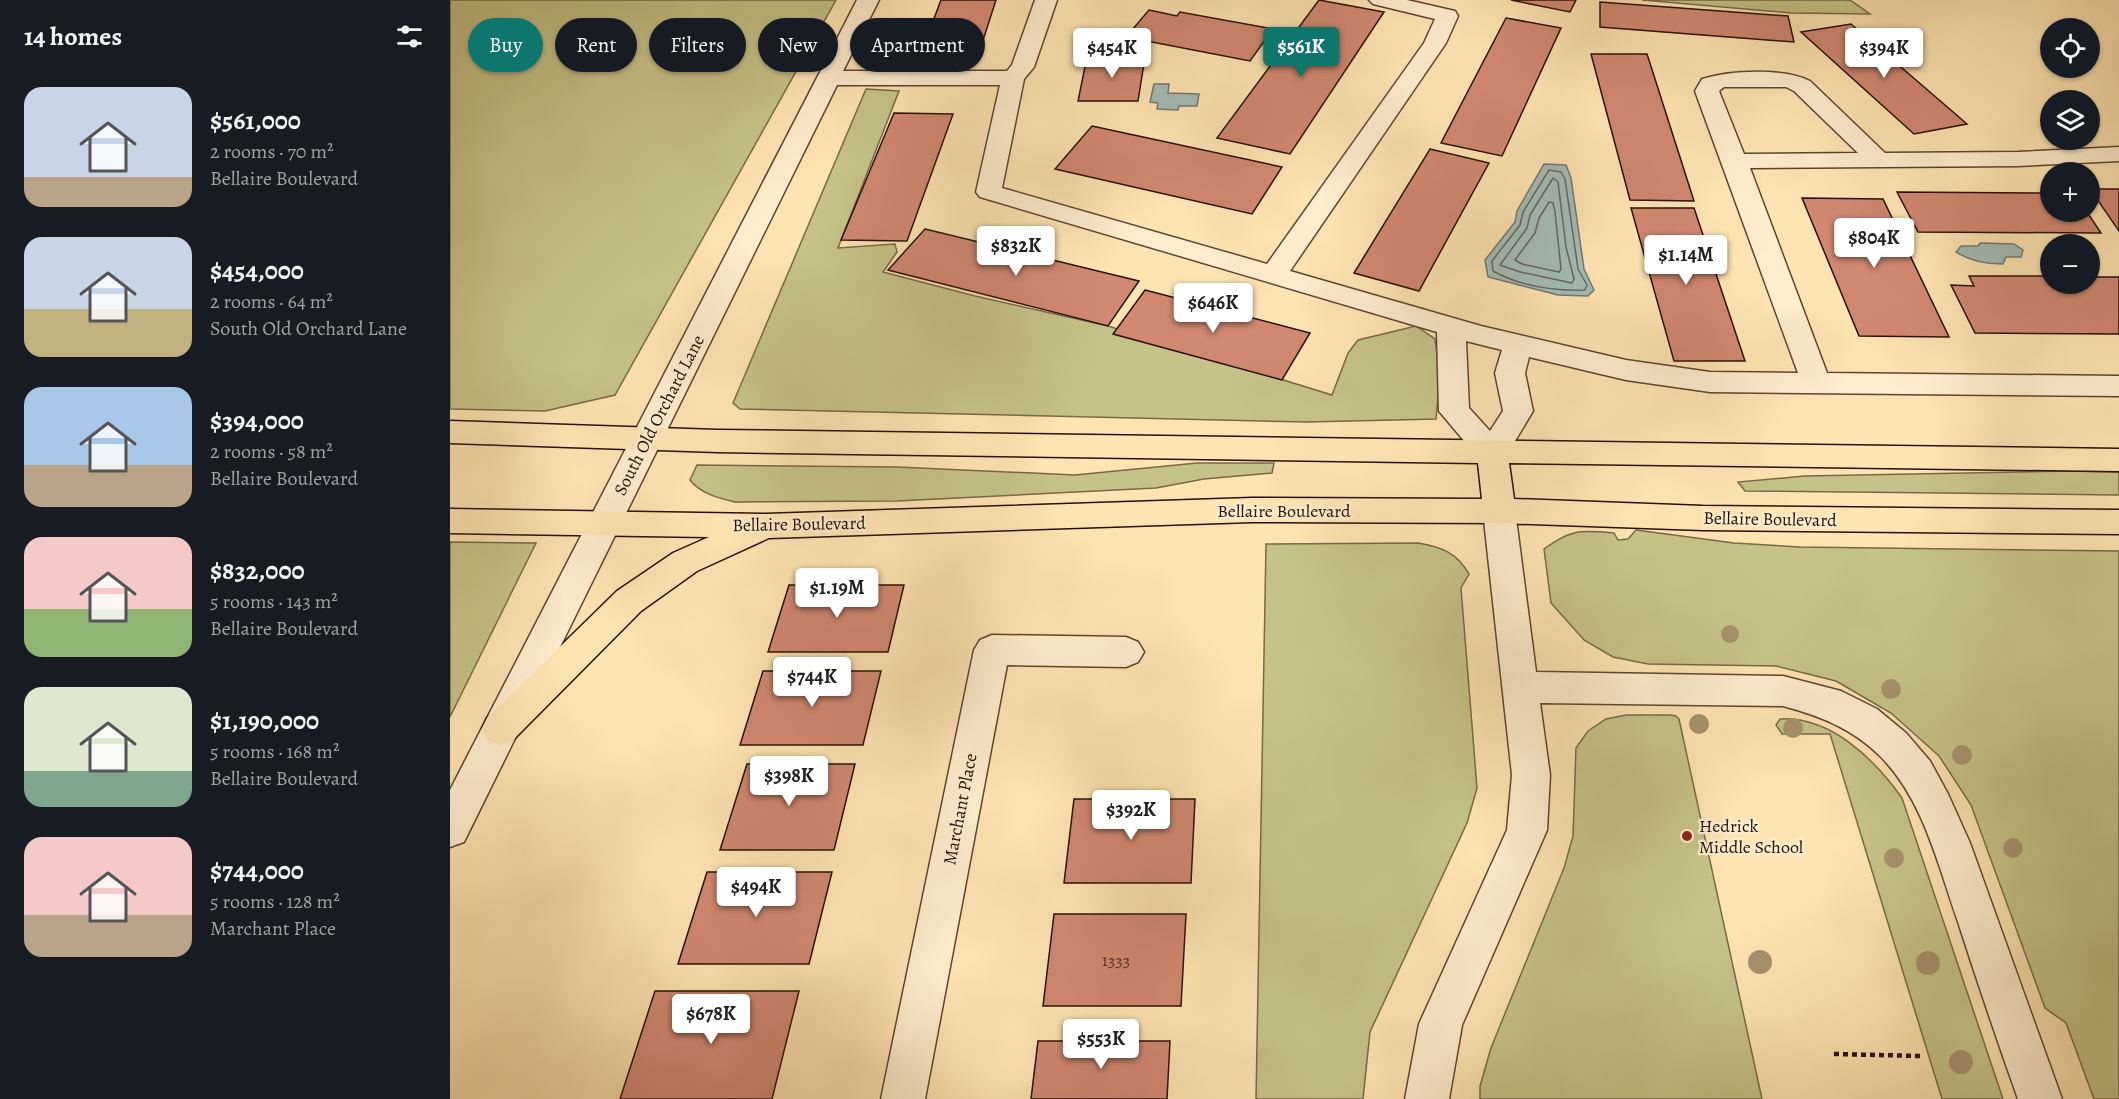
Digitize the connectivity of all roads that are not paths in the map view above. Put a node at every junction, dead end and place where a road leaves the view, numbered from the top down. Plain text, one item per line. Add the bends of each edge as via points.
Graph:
1 (868, 0) edge
2 (1046, 0) edge
3 (1380, 0) edge
4 (829, 78) junction
5 (1013, 78) junction
6 (2119, 154) edge
7 (1879, 159) junction
8 (1735, 161) junction
9 (1273, 274) junction
10 (1451, 327) junction
11 (1518, 344) junction
12 (1816, 383) junction
13 (2119, 386) edge
14 (450, 432) edge
15 (647, 438) junction
16 (1492, 453) junction
17 (2119, 460) edge
18 (1499, 511) junction
19 (450, 521) edge
20 (605, 522) junction
21 (2119, 522) edge
22 (766, 526) junction
23 (1126, 651) dead end
24 (1519, 687) junction
25 (500, 729) junction
26 (450, 829) edge
27 (903, 1099) edge
28 (1427, 1099) edge
29 (2040, 1099) edge

1 - 4 street, South Old Orchard Lane
2 - 5 street via 1023,67
3 - 9 street via 1447,16 1435,43
4 - 5 street
4 - 15 street, South Old Orchard Lane
5 - 9 street via 989,192
6 - 7 street
7 - 8 street
7 - 8 street via 1802,86 1790,80 1722,80 1710,84 1707,91
8 - 12 street
9 - 10 street
10 - 11 street
10 - 16 street via 1454,411
11 - 12 street via 1626,370 1710,382
11 - 16 street via 1510,373 1518,411
12 - 13 street
14 - 15 main road
15 - 16 main road
15 - 20 street, South Old Orchard Lane
16 - 17 main road
16 - 18 main road
18 - 21 main road, Bellaire Boulevard via 1703,518
18 - 22 main road, Bellaire Boulevard via 1252,510
18 - 24 street
19 - 20 main road, Bellaire Boulevard
20 - 22 main road, Bellaire Boulevard
20 - 25 street, South Old Orchard Lane
22 - 25 main road via 685,562 629,601
23 - 27 street, Marchant Place via 992,650
24 - 28 street via 1531,775 1527,830 1441,1024
24 - 29 street via 1801,694 1840,707 1880,733 1923,781 1945,826
25 - 26 street, South Old Orchard Lane

